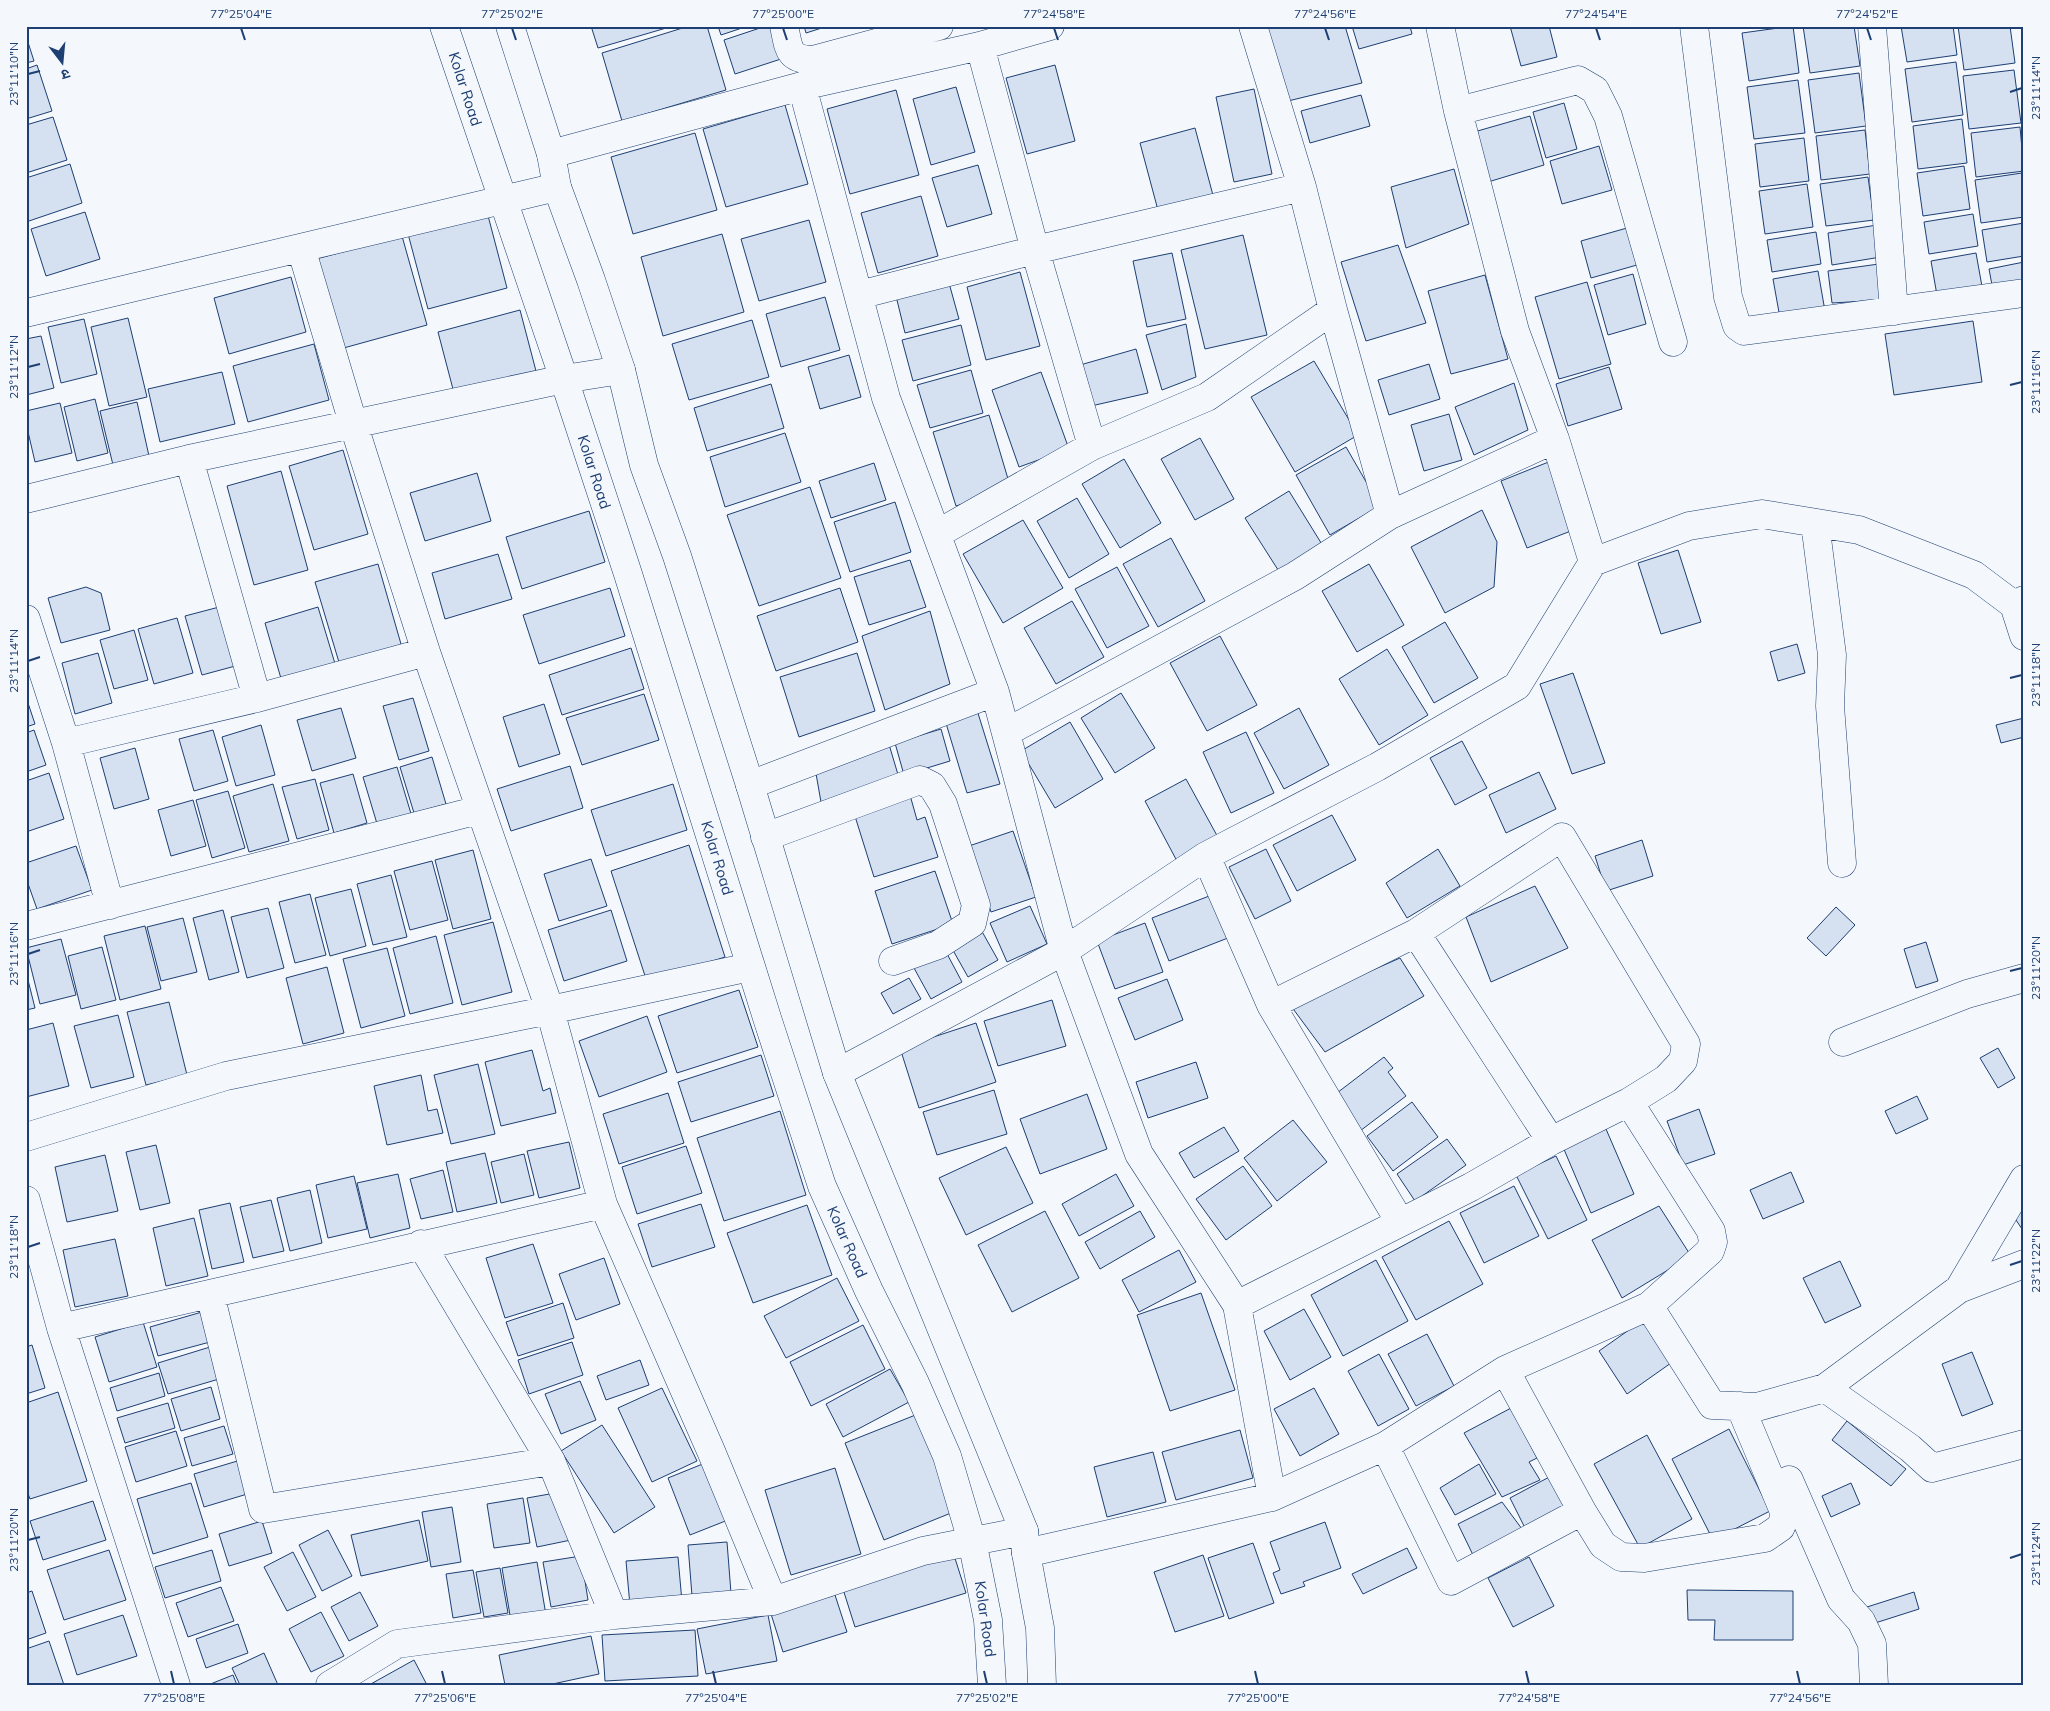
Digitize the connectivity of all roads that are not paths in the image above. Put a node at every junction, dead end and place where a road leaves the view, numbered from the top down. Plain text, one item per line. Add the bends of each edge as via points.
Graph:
1 (444, 26) edge
2 (510, 26) edge
3 (784, 26) edge
4 (939, 26) edge
5 (1050, 26) edge
6 (1253, 26) edge
7 (1440, 26) edge
8 (1694, 26) edge
9 (1872, 26) edge
10 (980, 46) junction
11 (802, 86) junction
12 (1458, 111) junction
13 (551, 154) junction
14 (557, 187) junction
15 (1302, 187) junction
16 (502, 200) junction
17 (301, 248) junction
18 (1035, 250) junction
19 (2024, 294) edge
20 (860, 295) junction
21 (1333, 310) junction
22 (1894, 311) junction
23 (26, 313) edge
24 (1673, 342) dead end
25 (621, 370) junction
26 (564, 379) junction
27 (353, 423) junction
28 (1555, 439) junction
29 (1092, 446) junction
30 (189, 458) junction
31 (26, 500) edge
32 (1390, 515) junction
33 (1815, 522) junction
34 (937, 534) junction
35 (1593, 562) junction
36 (2019, 603) edge
37 (26, 619) edge
38 (2024, 636) edge
39 (426, 652) junction
40 (995, 692) junction
41 (257, 698) junction
42 (1007, 732) junction
43 (66, 743) junction
44 (750, 785) junction
45 (479, 810) junction
46 (765, 837) junction
47 (1206, 856) junction
48 (1842, 863) dead end
49 (110, 905) junction
50 (26, 926) edge
51 (1416, 933) junction
52 (1064, 950) junction
53 (893, 961) dead end
54 (750, 967) junction
55 (2024, 978) edge
56 (1271, 1005) junction
57 (550, 1010) junction
58 (1844, 1042) dead end
59 (837, 1073) junction
60 (1629, 1102) junction
61 (26, 1137) edge
62 (1551, 1141) junction
63 (2024, 1179) edge
64 (26, 1200) edge
65 (603, 1204) junction
66 (1400, 1222) junction
67 (421, 1244) junction
68 (2024, 1264) edge
69 (1959, 1289) junction
70 (210, 1294) junction
71 (1237, 1305) junction
72 (1649, 1306) junction
73 (61, 1328) junction
74 (1505, 1370) junction
75 (1826, 1388) junction
76 (1749, 1407) junction
77 (2024, 1444) edge
78 (1386, 1446) junction
79 (551, 1461) junction
80 (1272, 1497) junction
81 (1582, 1511) junction
82 (972, 1541) junction
83 (1025, 1542) junction
84 (773, 1601) junction
85 (614, 1615) junction
86 (176, 1685) edge
87 (330, 1685) edge
88 (992, 1685) edge
89 (1042, 1685) edge
90 (1874, 1685) edge

1 - 16 street, Kolar Road
2 - 13 street
3 - 4 street via 790,50 800,59 813,60
5 - 10 street
6 - 15 street
7 - 12 street
8 - 22 street via 1728,297 1737,326 1744,331
9 - 22 street
10 - 11 street
10 - 18 street
11 - 13 street
11 - 20 street
12 - 24 street via 1578,80 1595,90 1608,116
12 - 28 street via 1514,330
13 - 14 street
14 - 16 street
14 - 25 street
15 - 18 street
15 - 21 street
16 - 17 street
16 - 26 street, Kolar Road
17 - 23 street
17 - 27 street
18 - 20 street
18 - 29 street
19 - 22 street
20 - 34 street via 886,398
21 - 29 street via 1207,397
21 - 32 street
25 - 26 street
25 - 44 street via 644,465
26 - 27 street
26 - 54 street, Kolar Road
27 - 30 street
27 - 39 street
28 - 32 street
28 - 35 street
29 - 34 street
30 - 31 street
30 - 41 street
32 - 42 street via 1295,576
33 - 35 street via 1762,514 1689,526
33 - 36 street via 1859,530 1974,575
33 - 48 street via 1832,655 1830,706
34 - 40 street
35 - 47 street via 1517,686 1377,767
36 - 38 street
37 - 43 street
39 - 41 street
39 - 45 street
40 - 42 street
40 - 44 street
41 - 43 street
42 - 52 street
43 - 49 street
44 - 46 street
45 - 49 street
45 - 57 street
46 - 53 street via 920,780 932,786 943,804 976,906 972,923 938,945
46 - 59 street
47 - 52 street
47 - 56 street
49 - 50 street
51 - 56 street
51 - 60 street via 1562,837 1686,1044 1683,1061 1666,1079
51 - 62 street
52 - 59 street
52 - 71 street via 1139,1154
54 - 57 street
54 - 82 street, Kolar Road via 822,1186 948,1456
55 - 58 street via 1967,994
56 - 66 street
57 - 61 street via 226,1076
57 - 65 street
59 - 83 street
60 - 62 street
60 - 72 street via 1711,1231 1713,1242 1710,1251
62 - 66 street via 1471,1187
63 - 69 street
64 - 73 street
65 - 67 street
65 - 84 street
66 - 71 street
67 - 70 street
67 - 79 street
68 - 69 street
69 - 75 street
70 - 73 street
70 - 79 street via 263,1509
71 - 80 street
72 - 74 street
72 - 76 street via 1712,1405
73 - 86 street
74 - 78 street
74 - 81 street
75 - 76 street
75 - 77 street via 1910,1448 1932,1468
76 - 81 street via 1785,1514 1781,1526 1765,1538 1644,1558 1621,1557 1603,1545
76 - 90 street via 1841,1599 1861,1621 1872,1644
78 - 80 street
78 - 81 street via 1450,1581
79 - 85 street
80 - 83 street
82 - 83 street
82 - 84 street via 923,1551
82 - 88 street, Kolar Road via 988,1620
83 - 89 street via 1040,1628
84 - 85 street
85 - 87 street via 397,1644

